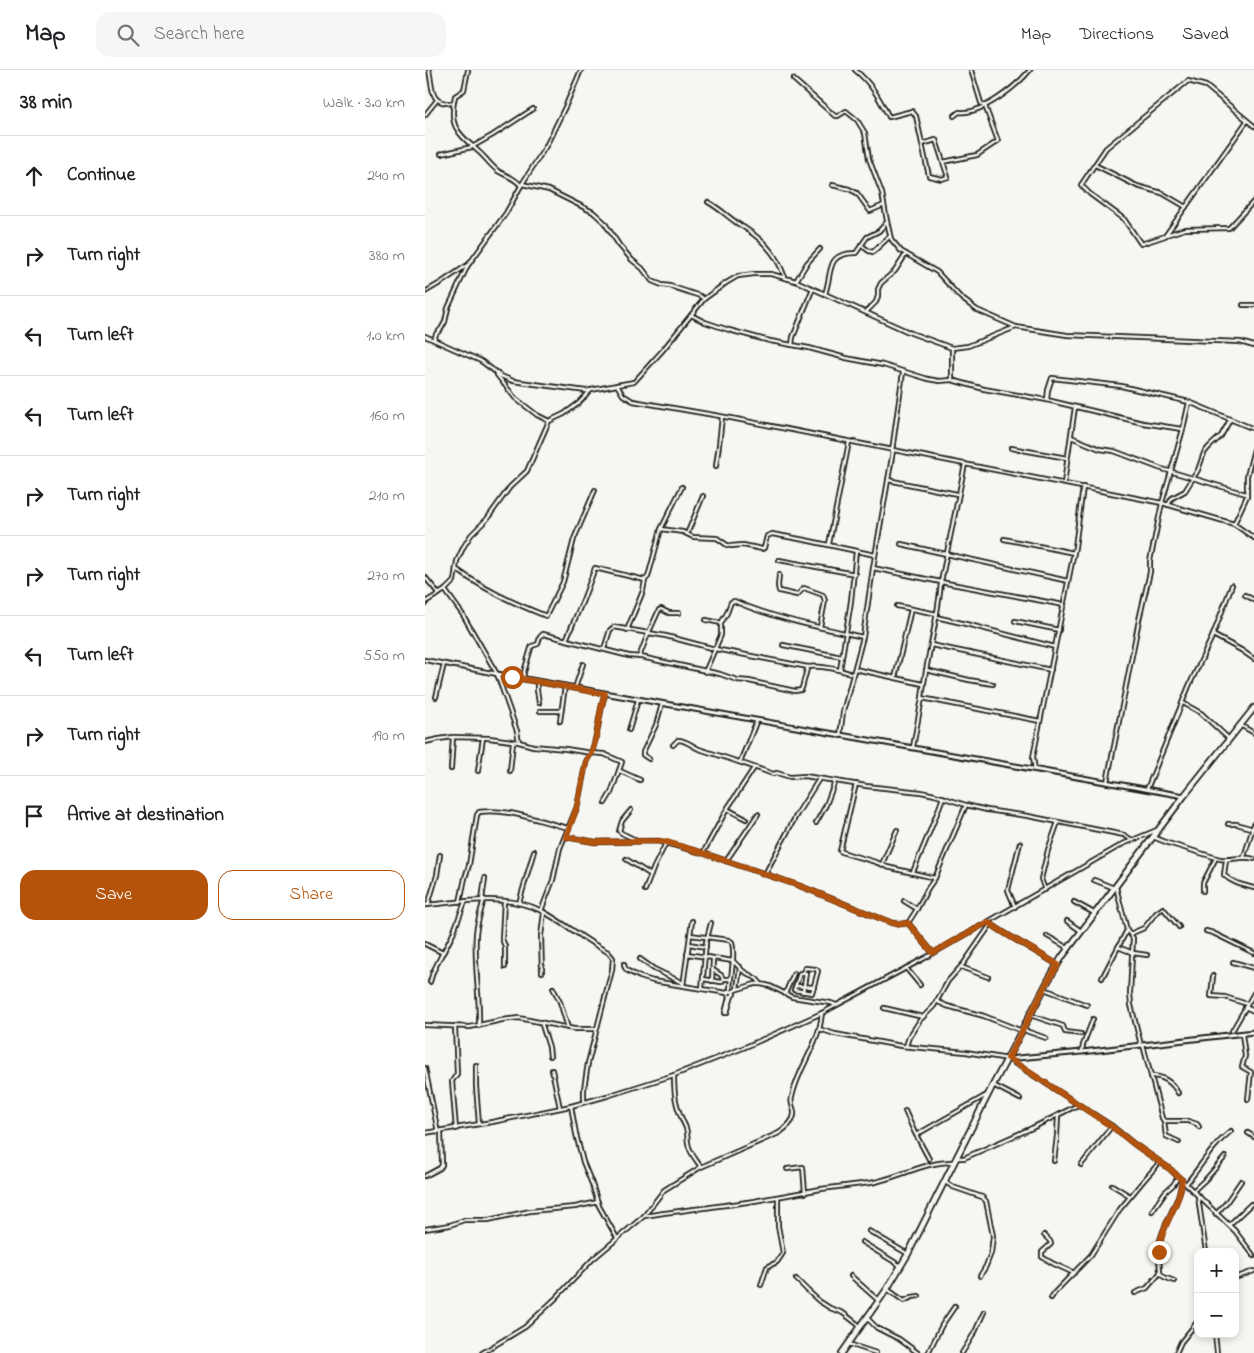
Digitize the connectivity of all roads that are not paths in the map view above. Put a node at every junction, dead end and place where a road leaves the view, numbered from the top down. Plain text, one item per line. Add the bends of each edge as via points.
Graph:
1 (429, 70) edge
2 (468, 70) edge
3 (581, 70) edge
4 (855, 70) edge
5 (971, 70) edge
6 (1030, 70) edge
7 (793, 79) dead end
8 (437, 100) junction
9 (453, 103) junction
10 (985, 106) junction
11 (533, 109) dead end
12 (425, 115) edge
13 (954, 116) dead end
14 (1247, 121) junction
15 (1254, 126) edge
16 (922, 144) junction
17 (472, 147) junction
18 (441, 154) dead end
19 (943, 162) junction
20 (1095, 165) junction
21 (521, 185) junction
22 (832, 185) dead end
23 (708, 202) dead end
24 (1254, 202) edge
25 (884, 205) junction
26 (1186, 207) junction
27 (887, 222) junction
28 (891, 236) junction
29 (1165, 236) junction
30 (861, 245) junction
31 (820, 249) dead end
32 (906, 254) junction
33 (469, 264) junction
34 (785, 278) junction
35 (796, 281) junction
36 (813, 288) junction
37 (425, 292) edge
38 (825, 294) junction
39 (704, 299) junction
40 (1243, 305) dead end
41 (1254, 305) edge
42 (866, 312) junction
43 (691, 316) junction
44 (1016, 327) junction
45 (425, 336) edge
46 (434, 340) junction
47 (792, 345) junction
48 (1254, 346) edge
49 (952, 348) junction
50 (490, 368) junction
51 (903, 372) junction
52 (952, 380) junction
53 (617, 385) junction
54 (591, 390) junction
55 (1047, 400) junction
56 (1189, 402) junction
57 (1075, 407) junction
58 (722, 417) junction
59 (1230, 420) junction
60 (549, 421) junction
61 (1183, 429) junction
62 (1254, 429) edge
63 (1071, 437) junction
64 (849, 442) junction
65 (1011, 448) dead end
66 (1254, 449) edge
67 (892, 451) junction
68 (1067, 458) junction
69 (965, 464) junction
70 (715, 466) dead end
71 (1172, 471) junction
72 (1193, 477) junction
73 (888, 480) junction
74 (1064, 483) junction
75 (682, 487) dead end
76 (1083, 487) junction
77 (595, 490) dead end
78 (958, 494) junction
79 (1246, 494) junction
80 (703, 496) dead end
81 (1162, 503) junction
82 (1168, 505) junction
83 (1233, 524) junction
84 (661, 529) junction
85 (687, 534) junction
86 (1254, 538) edge
87 (1004, 539) dead end
88 (829, 544) junction
89 (901, 544) dead end
90 (856, 550) junction
91 (947, 553) junction
92 (875, 554) junction
93 (1074, 554) junction
94 (779, 560) dead end
95 (873, 568) junction
96 (456, 569) junction
97 (855, 574) junction
98 (779, 575) dead end
99 (425, 577) edge
100 (645, 580) junction
101 (1068, 580) junction
102 (941, 582) junction
103 (1232, 585) dead end
104 (445, 590) junction
105 (439, 594) junction
106 (1245, 595) dead end
107 (1254, 600) edge
108 (425, 605) edge
109 (1063, 605) junction
110 (897, 606) dead end
111 (911, 609) junction
112 (679, 612) dead end
113 (937, 616) junction
114 (706, 620) dead end
115 (1015, 621) dead end
116 (721, 624) junction
117 (820, 627) junction
118 (627, 630) junction
119 (1059, 630) junction
120 (846, 633) junction
121 (648, 634) junction
122 (1213, 635) junction
123 (863, 637) junction
124 (566, 640) junction
125 (783, 645) dead end
126 (931, 645) junction
127 (1055, 647) junction
128 (604, 649) junction
129 (715, 649) junction
130 (639, 657) junction
131 (842, 657) junction
132 (425, 660) edge
133 (1254, 660) edge
134 (443, 664) junction
135 (583, 664) dead end
136 (808, 667) junction
137 (855, 669) junction
138 (840, 670) junction
139 (926, 670) junction
140 (1051, 670) junction
141 (705, 672) junction
142 (497, 674) junction
143 (853, 674) junction
144 (895, 678) junction
145 (523, 679) junction
146 (537, 681) junction
147 (923, 684) junction
148 (993, 684) dead end
149 (565, 686) junction
150 (575, 688) junction
151 (605, 694) junction
152 (436, 697) dead end
153 (922, 698) junction
154 (638, 700) junction
155 (539, 703) dead end
156 (1183, 703) junction
157 (662, 704) junction
158 (1254, 708) edge
159 (540, 710) dead end
160 (561, 712) junction
161 (757, 720) junction
162 (560, 721) dead end
163 (1040, 721) junction
164 (1240, 726) junction
165 (629, 730) dead end
166 (1254, 733) edge
167 (840, 736) junction
168 (453, 737) junction
169 (483, 738) junction
170 (1229, 739) junction
171 (425, 742) edge
172 (513, 742) junction
173 (519, 742) junction
174 (673, 745) dead end
175 (913, 748) junction
176 (591, 753) junction
177 (649, 759) dead end
178 (740, 762) junction
179 (754, 768) junction
180 (451, 769) dead end
181 (1035, 770) junction
182 (478, 771) dead end
183 (510, 771) dead end
184 (620, 771) junction
185 (819, 779) junction
186 (640, 780) dead end
187 (835, 781) junction
188 (1107, 782) junction
189 (856, 784) junction
190 (1147, 789) junction
191 (1183, 796) junction
192 (943, 797) junction
193 (605, 803) dead end
194 (966, 805) junction
195 (727, 809) junction
196 (631, 810) dead end
197 (758, 814) dead end
198 (747, 820) dead end
199 (1058, 822) junction
200 (816, 823) dead end
201 (1228, 824) dead end
202 (1254, 824) edge
203 (569, 828) junction
204 (1158, 829) junction
205 (1253, 829) junction
206 (897, 830) dead end
207 (566, 837) junction
208 (1153, 837) junction
209 (1132, 840) junction
210 (636, 841) junction
211 (666, 842) junction
212 (1020, 843) dead end
213 (534, 850) dead end
214 (703, 853) junction
215 (440, 855) dead end
216 (1244, 857) junction
217 (1215, 858) junction
218 (626, 859) dead end
219 (1254, 859) edge
220 (1226, 860) junction
221 (726, 861) junction
222 (882, 864) junction
223 (913, 872) junction
224 (765, 874) junction
225 (651, 875) junction
226 (485, 878) dead end
227 (935, 878) junction
228 (1094, 880) dead end
229 (1115, 887) junction
230 (1254, 888) edge
231 (645, 890) dead end
232 (1045, 890) junction
233 (1203, 891) dead end
234 (483, 900) junction
235 (504, 901) junction
236 (904, 901) dead end
237 (460, 902) junction
238 (465, 902) junction
239 (1074, 902) dead end
240 (519, 903) junction
241 (427, 905) edge
242 (1015, 907) junction
243 (917, 909) junction
244 (543, 912) junction
245 (1094, 913) junction
246 (692, 921) dead end
247 (1067, 921) dead end
248 (711, 923) dead end
249 (908, 923) junction
250 (990, 923) junction
251 (1179, 927) dead end
252 (1127, 930) junction
253 (1081, 931) junction
254 (1206, 931) dead end
255 (1130, 934) junction
256 (690, 935) junction
257 (1047, 936) dead end
258 (707, 938) junction
259 (425, 944) edge
260 (689, 944) junction
261 (706, 947) junction
262 (1118, 947) junction
263 (1069, 948) junction
264 (443, 953) junction
265 (933, 953) junction
266 (1133, 953) junction
267 (1254, 953) edge
268 (687, 954) junction
269 (1147, 955) dead end
270 (706, 957) junction
271 (640, 959) dead end
272 (713, 959) junction
273 (733, 962) junction
274 (1233, 962) dead end
275 (624, 964) dead end
276 (1058, 965) junction
277 (505, 967) dead end
278 (961, 967) junction
279 (740, 968) junction
280 (906, 968) junction
281 (1254, 968) edge
282 (713, 970) junction
283 (541, 972) dead end
284 (803, 972) junction
285 (794, 973) dead end
286 (1213, 976) dead end
287 (988, 977) dead end
288 (1103, 978) dead end
289 (723, 979) junction
290 (730, 979) junction
291 (703, 980) junction
292 (712, 981) junction
293 (430, 982) dead end
294 (761, 984) junction
295 (683, 985) junction
296 (920, 985) dead end
297 (805, 986) junction
298 (789, 987) junction
299 (795, 987) junction
300 (814, 987) junction
301 (553, 988) dead end
302 (702, 989) junction
303 (737, 989) junction
304 (1044, 989) junction
305 (732, 991) junction
306 (803, 992) junction
307 (785, 994) junction
308 (1254, 995) edge
309 (730, 996) junction
310 (936, 1002) junction
311 (1247, 1004) junction
312 (1087, 1005) dead end
313 (837, 1006) junction
314 (884, 1008) dead end
315 (1245, 1008) junction
316 (1254, 1012) edge
317 (726, 1013) dead end
318 (822, 1013) junction
319 (1030, 1015) junction
320 (923, 1017) junction
321 (1093, 1019) dead end
322 (541, 1022) junction
323 (425, 1025) edge
324 (455, 1026) junction
325 (479, 1026) junction
326 (568, 1028) junction
327 (597, 1029) junction
328 (819, 1029) junction
329 (592, 1030) junction
330 (1023, 1030) junction
331 (1232, 1030) dead end
332 (1254, 1032) edge
333 (595, 1034) junction
334 (1081, 1034) dead end
335 (1242, 1034) junction
336 (1046, 1038) dead end
337 (1142, 1045) junction
338 (907, 1046) junction
339 (1082, 1052) junction
340 (550, 1056) dead end
341 (1008, 1058) junction
342 (477, 1065) dead end
343 (425, 1068) edge
344 (552, 1070) dead end
345 (674, 1075) junction
346 (1151, 1076) junction
347 (993, 1086) junction
348 (1178, 1093) dead end
349 (989, 1095) junction
350 (1019, 1099) dead end
351 (1248, 1099) dead end
352 (584, 1102) junction
353 (1079, 1104) junction
354 (571, 1106) junction
355 (560, 1108) junction
356 (905, 1111) dead end
357 (1058, 1116) junction
358 (1164, 1121) junction
359 (479, 1124) junction
360 (1111, 1126) junction
361 (1199, 1127) dead end
362 (456, 1129) junction
363 (1231, 1131) dead end
364 (440, 1132) junction
365 (1248, 1133) dead end
366 (425, 1134) edge
367 (916, 1135) junction
368 (1254, 1137) edge
369 (1179, 1142) dead end
370 (1225, 1157) dead end
371 (929, 1159) dead end
372 (956, 1160) junction
373 (1054, 1161) dead end
374 (1160, 1162) junction
375 (1081, 1165) dead end
376 (701, 1167) junction
377 (787, 1169) dead end
378 (425, 1176) edge
379 (1178, 1177) junction
380 (1182, 1180) junction
381 (1241, 1181) dead end
382 (945, 1182) junction
383 (1173, 1184) junction
384 (1186, 1184) junction
385 (1113, 1185) dead end
386 (1182, 1185) junction
387 (1193, 1191) junction
388 (805, 1193) junction
389 (1198, 1195) junction
390 (1130, 1196) junction
391 (778, 1197) junction
392 (597, 1202) junction
393 (1251, 1204) dead end
394 (1152, 1211) dead end
395 (1216, 1214) junction
396 (644, 1216) junction
397 (1229, 1225) junction
398 (425, 1229) edge
399 (869, 1231) dead end
400 (1044, 1235) dead end
401 (617, 1238) junction
402 (862, 1242) dead end
403 (1205, 1248) edge
404 (1253, 1253) edge
405 (908, 1254) junction
406 (901, 1266) junction
407 (1254, 1271) edge
408 (1075, 1273) junction
409 (1160, 1273) junction
410 (851, 1276) dead end
411 (980, 1276) dead end
412 (1239, 1277) edge
413 (796, 1279) dead end
414 (1174, 1281) dead end
415 (761, 1285) dead end
416 (887, 1289) junction
417 (1135, 1293) dead end
418 (919, 1296) dead end
419 (1051, 1298) dead end
420 (879, 1301) junction
421 (955, 1306) dead end
422 (984, 1312) dead end
423 (867, 1318) junction
424 (1194, 1326) edge
425 (861, 1327) junction
426 (1215, 1338) edge
427 (849, 1344) junction
428 (482, 1353) edge
429 (843, 1353) edge
430 (876, 1353) edge
431 (918, 1353) edge
432 (928, 1353) edge
433 (962, 1353) edge
434 (1176, 1353) edge
435 (1217, 1353) edge

1 - 8 street via 432,92
2 - 9 street via 464,90 455,96
3 - 21 street via 546,146
4 - 16 street via 875,91 889,117 912,111
5 - 10 street via 981,103
6 - 10 street via 1022,80
7 - 25 street via 835,116 846,111 857,120 865,133 869,159 883,193
8 - 9 street
8 - 12 street
9 - 17 street via 454,125
10 - 13 street
10 - 19 street via 998,142 977,155
11 - 17 street
14 - 15 street
14 - 20 street via 1206,86 1188,81 1105,148
14 - 26 street
16 - 19 street via 936,140
16 - 19 street via 929,176 948,177
17 - 18 street
17 - 21 street via 498,171
20 - 26 street via 1137,186 1162,193
20 - 29 street via 1081,185 1124,219 1141,244
21 - 33 street via 506,213
21 - 39 street via 549,190 593,212 652,281
22 - 25 street via 857,193 870,211
23 - 34 street via 762,241 781,266
24 - 29 street via 1229,228 1185,229
25 - 27 street
26 - 29 street
27 - 28 street
27 - 30 street
28 - 30 street via 873,252
28 - 32 street
30 - 38 street via 856,253 850,252 834,260
31 - 35 street via 807,262
32 - 42 street via 881,284 876,302
32 - 44 street via 937,272 977,310
33 - 37 street
33 - 46 street
34 - 35 street
34 - 39 street via 771,274 738,276
35 - 36 street
36 - 38 street
36 - 47 street
38 - 42 street
39 - 43 street
40 - 41 street
42 - 49 street
43 - 47 street via 729,330
43 - 53 street via 633,382
44 - 48 street via 1067,335 1240,342
44 - 49 street via 968,346
45 - 46 street
46 - 50 street
47 - 51 street
49 - 52 street
50 - 54 street via 513,381
50 - 60 street via 515,398
51 - 52 street via 928,379
51 - 67 street
52 - 55 street
53 - 54 street
53 - 58 street via 623,396 633,401
54 - 60 street via 579,403
55 - 56 street via 1052,378 1121,386
55 - 57 street
56 - 59 street
56 - 61 street
57 - 61 street
57 - 63 street
58 - 64 street
58 - 70 street
59 - 62 street
59 - 72 street via 1221,436 1204,453
60 - 96 street via 527,471 471,535 459,554
61 - 71 street
63 - 68 street
63 - 71 street
64 - 67 street
64 - 88 street
65 - 68 street
66 - 79 street
67 - 69 street
67 - 73 street
68 - 74 street
69 - 74 street
69 - 78 street
71 - 72 street
71 - 81 street
72 - 79 street
72 - 82 street via 1185,491 1172,498
73 - 78 street
73 - 92 street
74 - 76 street
75 - 84 street
76 - 81 street
76 - 93 street
77 - 96 street via 574,539 563,582 546,616
78 - 91 street
79 - 83 street
80 - 85 street
81 - 82 street
81 - 188 street
82 - 83 street
83 - 86 street
84 - 85 street
84 - 100 street
85 - 88 street via 717,538 731,546 762,549 767,536 772,534
87 - 93 street
88 - 90 street
89 - 91 street
90 - 92 street
90 - 97 street
91 - 101 street
91 - 102 street
92 - 95 street
93 - 101 street
94 - 97 street
95 - 102 street
95 - 123 street
96 - 104 street via 454,581
97 - 120 street
98 - 117 street via 779,591 797,595 804,588 823,594 825,601
99 - 105 street
100 - 118 street
100 - 124 street via 595,568
101 - 109 street
102 - 109 street
102 - 113 street
103 - 122 street
104 - 105 street
104 - 142 street
105 - 108 street
106 - 107 street
109 - 119 street
110 - 111 street
111 - 113 street
111 - 144 street
112 - 121 street via 659,610
113 - 126 street
113 - 127 street
114 - 116 street
115 - 119 street
116 - 117 street via 734,601
116 - 129 street
117 - 120 street
118 - 121 street
118 - 128 street via 614,627 610,630
119 - 127 street
120 - 123 street
120 - 131 street
121 - 129 street
121 - 130 street
122 - 133 street
122 - 156 street
123 - 137 street
124 - 128 street
124 - 145 street via 541,635 538,644 531,648
125 - 131 street
126 - 139 street
126 - 140 street
127 - 140 street
128 - 130 street
129 - 136 street
129 - 141 street
130 - 141 street
131 - 138 street
132 - 134 street
134 - 142 street
134 - 152 street
135 - 150 street
136 - 138 street
136 - 141 street via 799,691
137 - 143 street
137 - 144 street
138 - 143 street
139 - 147 street
139 - 148 street
140 - 163 street
142 - 145 street
142 - 173 street
143 - 167 street
144 - 147 street
145 - 146 street
146 - 149 street
146 - 155 street
147 - 153 street
149 - 150 street
149 - 160 street
150 - 151 street
151 - 154 street
151 - 176 street
153 - 163 street
153 - 175 street
154 - 157 street
154 - 165 street
156 - 170 street via 1201,713
156 - 190 street
157 - 161 street
157 - 177 street via 643,752
158 - 164 main road
159 - 160 street
160 - 162 street
161 - 167 street
161 - 178 street
163 - 181 street via 1033,757
164 - 166 street
164 - 170 main road
167 - 175 street
168 - 169 street
168 - 171 street
168 - 180 street
169 - 172 street
169 - 182 street
170 - 191 main road
172 - 173 street
172 - 183 street
173 - 176 street
174 - 178 street via 683,740
175 - 181 street
176 - 184 street via 621,760
176 - 203 street
178 - 179 street
179 - 185 street via 790,777
179 - 195 street
181 - 188 street
184 - 186 street
184 - 193 street
185 - 187 street
185 - 224 street
187 - 189 street
187 - 200 street
188 - 190 street
189 - 192 street
189 - 222 street via 840,851
190 - 191 street
191 - 204 main road
192 - 194 street
192 - 223 street
194 - 199 street
194 - 227 street
195 - 198 street
195 - 214 street
196 - 210 street via 619,831
197 - 221 street
199 - 209 street via 1124,835
199 - 232 street via 1041,879
201 - 205 street
202 - 205 street
203 - 207 street
203 - 237 street via 499,811 479,812
204 - 208 main road
204 - 209 street
205 - 216 street
206 - 222 street
207 - 210 street via 595,842
207 - 244 street via 560,848
208 - 217 street
208 - 229 main road
209 - 232 street
210 - 211 street
211 - 214 street
211 - 225 street
212 - 242 street via 1008,890
213 - 240 street
214 - 221 street
215 - 241 street
216 - 219 street
216 - 220 street
217 - 220 street
217 - 233 street via 1203,883
218 - 225 street
220 - 230 street via 1226,878
221 - 224 street
222 - 223 street
223 - 227 street
224 - 249 street via 892,923
225 - 231 street
226 - 234 street
227 - 243 street
228 - 229 street
229 - 245 main road
229 - 252 street
232 - 242 street
234 - 235 street
234 - 238 street
234 - 325 street via 476,934
235 - 240 street
235 - 277 street via 502,939
236 - 243 street
237 - 238 street
237 - 241 street
238 - 264 street
239 - 245 street
240 - 244 street
242 - 250 street
243 - 249 street
244 - 283 street
244 - 327 street via 613,958
245 - 253 main road
246 - 256 street
247 - 253 street
248 - 258 street
249 - 265 street
250 - 265 street
250 - 276 street
250 - 278 street
251 - 255 street via 1163,908 1144,928
252 - 255 street
252 - 262 street
253 - 263 main road
254 - 267 street
255 - 266 street
256 - 258 street
256 - 260 street
257 - 263 street
258 - 261 street
258 - 273 street via 731,941
259 - 264 street
260 - 261 street
260 - 268 street
261 - 270 street
262 - 266 street
262 - 288 street
263 - 276 main road
264 - 293 street
265 - 280 street
266 - 269 street
266 - 337 street via 1131,1005
268 - 270 street
268 - 295 street
270 - 272 street
270 - 291 street
271 - 295 street
272 - 273 street
272 - 282 street
273 - 279 street
273 - 290 street
274 - 281 street
275 - 295 street via 628,971 640,977
276 - 304 main road
278 - 287 street
278 - 310 street
279 - 294 street
279 - 303 street
280 - 296 street
280 - 313 street
282 - 289 street
282 - 292 street
284 - 297 street via 806,973
284 - 299 street
284 - 300 street via 805,968 817,970
285 - 298 street
286 - 311 street via 1211,996
289 - 290 street
289 - 292 street via 722,982
290 - 305 street
291 - 292 street
291 - 302 street
294 - 303 street
294 - 307 street
295 - 302 street
297 - 299 street
297 - 300 street
297 - 306 street
298 - 299 street
298 - 307 street
299 - 306 street via 794,990
300 - 306 street via 812,993
301 - 326 street via 561,1002
302 - 309 street
303 - 305 street
304 - 312 street
304 - 319 main road
305 - 309 street
305 - 309 street
307 - 313 street
308 - 311 street
309 - 317 street
310 - 320 street
310 - 330 street
311 - 315 street
313 - 318 street
314 - 320 street
315 - 316 street
315 - 331 street
318 - 328 street
318 - 345 street
319 - 330 main road
319 - 334 street via 1062,1025 1065,1032
320 - 338 street via 911,1033
321 - 339 street
322 - 325 street via 515,1018
322 - 326 street
322 - 340 street
323 - 324 street
324 - 325 street
324 - 362 street via 457,1074 452,1081
326 - 329 street
327 - 329 street
327 - 333 street
328 - 338 street
328 - 376 street via 795,1084 791,1100 793,1117 787,1126 779,1133
329 - 333 street
330 - 336 street
330 - 341 main road
332 - 335 street
333 - 352 street via 583,1090
335 - 337 street
335 - 351 street via 1245,1056 1242,1067 1251,1072
337 - 339 street
337 - 346 street
338 - 341 street
339 - 341 street
341 - 347 main road
341 - 353 street
342 - 359 street
343 - 364 street
344 - 355 street
345 - 352 street
345 - 376 street via 675,1100 687,1130 688,1145
346 - 348 street via 1167,1080
346 - 358 street
347 - 349 main road
347 - 350 street
349 - 367 street
349 - 372 main road
352 - 354 street
353 - 357 street
353 - 360 street
354 - 355 street
354 - 392 street via 581,1158
355 - 359 street
356 - 367 street
357 - 372 street
357 - 373 street
358 - 361 street via 1188,1121
358 - 369 street via 1166,1136
359 - 362 street
360 - 374 street
360 - 375 street
362 - 364 street
363 - 384 street via 1206,1156
364 - 366 street
364 - 378 street via 442,1165
365 - 368 street
367 - 371 street
370 - 387 street
372 - 382 main road
372 - 388 street via 879,1181
374 - 379 street
374 - 390 street
376 - 396 street via 664,1190
377 - 388 street via 803,1167
379 - 380 street
379 - 383 street
380 - 384 street
380 - 386 street
381 - 395 street
382 - 405 main road
382 - 411 street via 985,1201 993,1236 991,1253
383 - 386 street
383 - 394 street
384 - 387 street
385 - 390 street
386 - 409 street via 1160,1238
387 - 389 street
388 - 391 street
389 - 395 street
389 - 403 street
390 - 408 street via 1091,1255
391 - 396 street
391 - 415 street via 778,1226 783,1253 777,1262 767,1267
392 - 398 street via 488,1220 464,1220
392 - 401 street
393 - 397 street
395 - 397 street
396 - 401 street
397 - 404 street
399 - 405 street
400 - 408 street via 1051,1242 1041,1257
401 - 428 street via 525,1327
402 - 406 street
405 - 406 main road
406 - 416 main road
407 - 412 street
408 - 419 street
409 - 414 street
409 - 417 street via 1147,1288
410 - 420 street
413 - 425 street via 819,1301
416 - 418 street via 904,1302
416 - 420 main road
420 - 423 main road
421 - 432 street
422 - 433 street
423 - 425 main road
423 - 431 street via 877,1328
424 - 434 street
425 - 427 main road
426 - 435 street
427 - 429 main road
427 - 430 street

